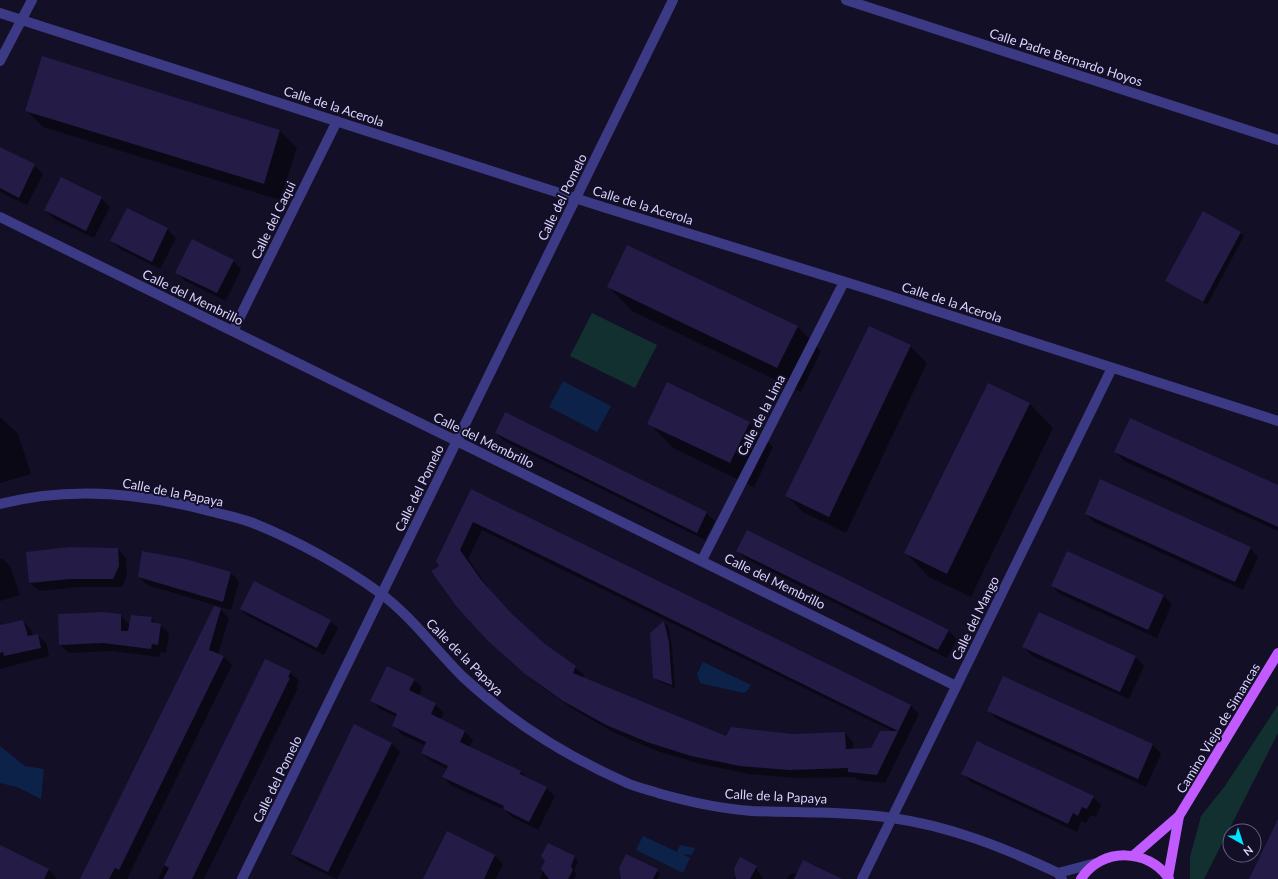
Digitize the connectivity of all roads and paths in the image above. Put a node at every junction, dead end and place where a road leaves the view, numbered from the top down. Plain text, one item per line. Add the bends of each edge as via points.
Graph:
1 (32, 0) edge
2 (673, 0) edge
3 (846, 0) edge
4 (0, 13) edge
5 (21, 19) junction
6 (0, 62) edge
7 (337, 121) junction
8 (1278, 140) edge
9 (576, 198) junction
10 (0, 217) edge
11 (844, 282) junction
12 (233, 332) junction
13 (1112, 368) junction
14 (1278, 421) edge
15 (456, 442) junction
16 (0, 504) edge
17 (702, 560) junction
18 (382, 594) junction
19 (1278, 653) edge
20 (956, 686) junction
21 (1180, 816) junction
22 (892, 818) junction
23 (1134, 855) junction
24 (1096, 863) junction
25 (1060, 876) edge
26 (1168, 878) edge
27 (242, 879) edge
28 (862, 879) edge
29 (1081, 879) edge

1 - 5 street
2 - 9 street, Calle del Pomelo
3 - 8 street, Calle Padre Bernardo Hoyos
4 - 5 street, Calle de la Acerola
5 - 6 street
5 - 7 street, Calle de la Acerola
7 - 9 street, Calle de la Acerola
7 - 12 street, Calle del Caqui
9 - 11 street, Calle de la Acerola
9 - 15 street, Calle del Pomelo
10 - 12 street, Calle del Membrillo
11 - 13 street, Calle de la Acerola
11 - 17 street, Calle de la Lima
12 - 15 street, Calle del Membrillo
13 - 14 street, Calle de la Acerola
13 - 20 street, Calle del Mango
15 - 17 street, Calle del Membrillo
15 - 18 street, Calle del Pomelo
16 - 18 street, Calle de la Papaya via 61,494 120,494 193,506 250,522 304,546
17 - 20 street, Calle del Membrillo
18 - 22 street, Calle de la Papaya via 461,675 497,707 529,731 573,757 631,785 689,802 749,810 841,813
18 - 27 street, Calle del Pomelo
19 - 21 main road, Camino Viejo de Simancas
20 - 22 street, Calle del Mango
21 - 23 main road, Camino Viejo de Simancas
21 - 26 main road, Camino Viejo de Simancas
22 - 25 street, Calle de la Papaya via 1002,847
22 - 28 street, Calle del Mango
23 - 24 main road via 1112,856
23 - 26 main road via 1146,860
24 - 25 street, Calle de la Papaya
24 - 29 main road

